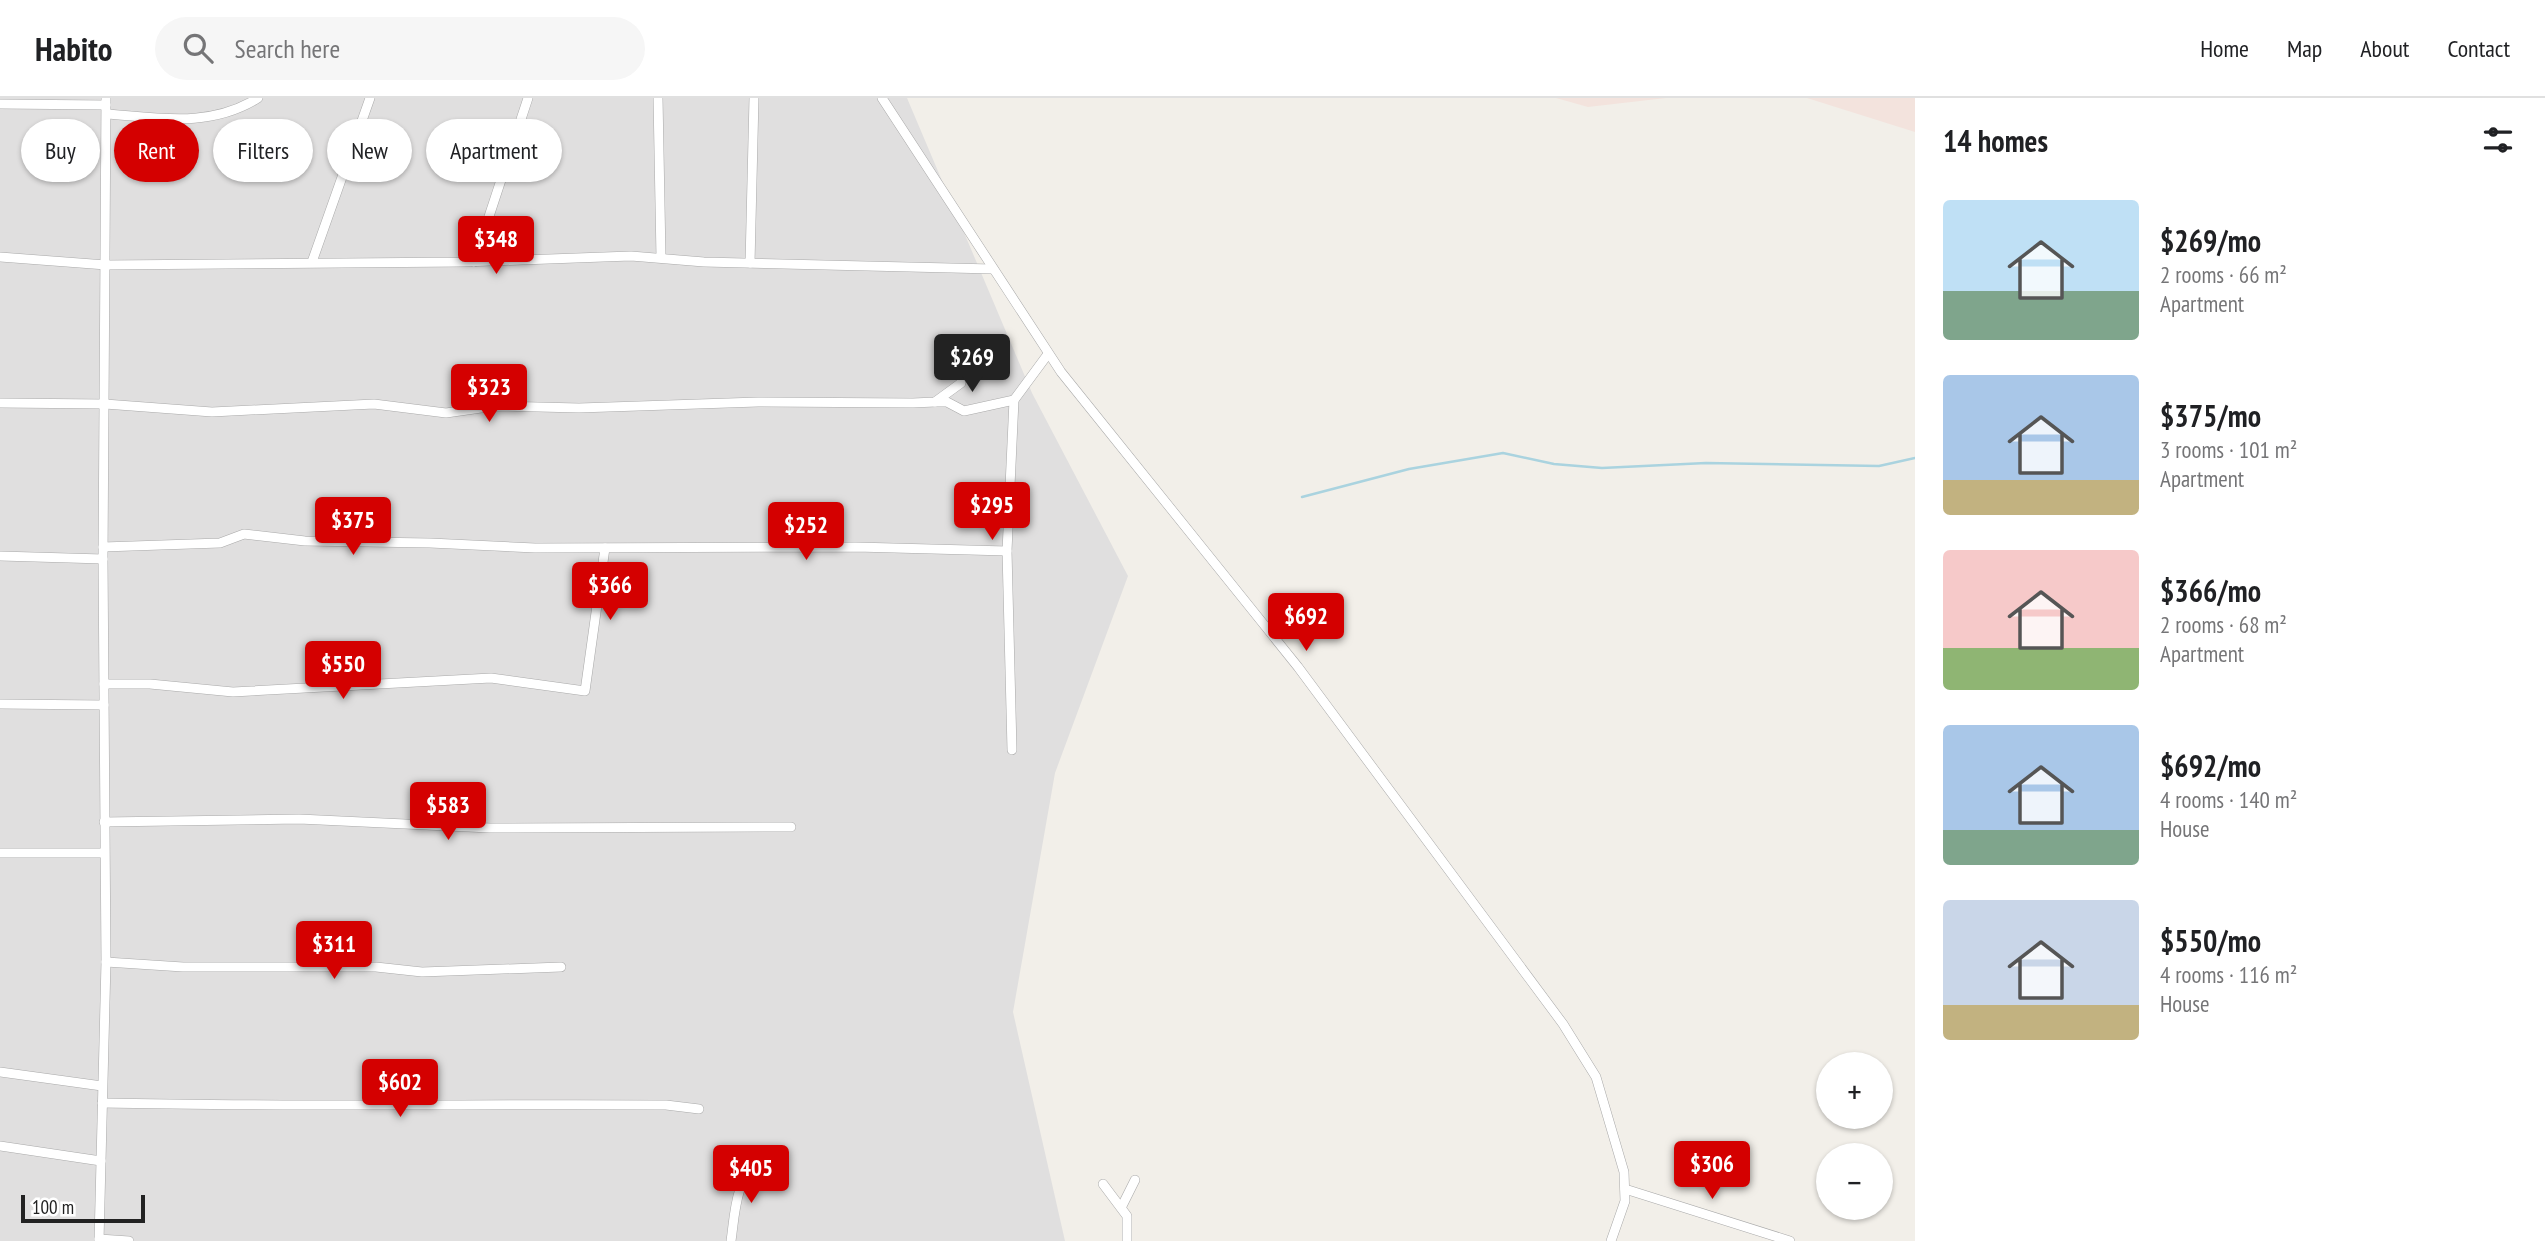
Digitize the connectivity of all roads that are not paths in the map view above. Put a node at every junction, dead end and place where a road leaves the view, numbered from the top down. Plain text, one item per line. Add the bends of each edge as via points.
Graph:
1 (258, 98) edge
2 (370, 98) edge
3 (528, 98) edge
4 (658, 98) edge
5 (754, 98) edge
6 (882, 98) edge
7 (0, 104) edge
8 (106, 106) edge
9 (0, 257) edge
10 (661, 257) junction
11 (312, 262) junction
12 (474, 262) junction
13 (750, 263) junction
14 (106, 265) junction
15 (993, 269) junction
16 (1048, 354) junction
17 (961, 383) dead end
18 (1014, 400) junction
19 (935, 402) junction
20 (0, 403) edge
21 (106, 404) junction
22 (103, 547) junction
23 (605, 548) junction
24 (1007, 551) junction
25 (0, 556) edge
26 (103, 559) junction
27 (104, 684) junction
28 (0, 704) edge
29 (104, 705) junction
30 (1012, 750) dead end
31 (104, 822) junction
32 (791, 827) dead end
33 (0, 853) edge
34 (104, 853) junction
35 (106, 962) junction
36 (561, 967) dead end
37 (0, 1072) edge
38 (102, 1086) junction
39 (102, 1103) junction
40 (699, 1109) dead end
41 (0, 1146) edge
42 (761, 1160) dead end
43 (101, 1161) junction
44 (1135, 1181) dead end
45 (1103, 1184) dead end
46 (1625, 1189) junction
47 (1122, 1206) junction
48 (99, 1240) edge
49 (129, 1241) edge
50 (731, 1241) edge
51 (1127, 1241) edge
52 (1611, 1241) edge
53 (1790, 1241) edge

1 - 8 street via 223,115 198,120
2 - 11 street
3 - 12 street
4 - 10 street
5 - 13 street
6 - 15 street
7 - 8 street
8 - 14 street
9 - 14 street
10 - 12 street
10 - 13 street
11 - 12 street
11 - 14 street
13 - 15 street
14 - 21 street
15 - 16 street
16 - 18 street
16 - 46 street via 1298,667 1563,1024 1596,1077
17 - 19 street
18 - 19 street via 964,411 947,402
18 - 24 street
19 - 21 street via 495,406 446,414 374,404 212,412
20 - 21 street
21 - 22 street
22 - 23 street via 220,544 244,534 305,541
22 - 26 street
23 - 24 street
23 - 27 street via 585,691 491,678 233,692
24 - 30 street
25 - 26 street
26 - 27 street
27 - 29 street
28 - 29 street
29 - 31 street
31 - 32 street via 299,819 490,828
31 - 34 street
33 - 34 street
34 - 35 street
35 - 36 street via 183,967 376,967 422,972
35 - 38 street
37 - 38 street
38 - 39 street
39 - 40 street via 653,1105
39 - 43 street
41 - 43 street
42 - 50 street via 751,1167 740,1189
43 - 48 street
44 - 47 street
45 - 47 street
46 - 52 street
46 - 53 street
47 - 51 street via 1127,1216
48 - 49 street

